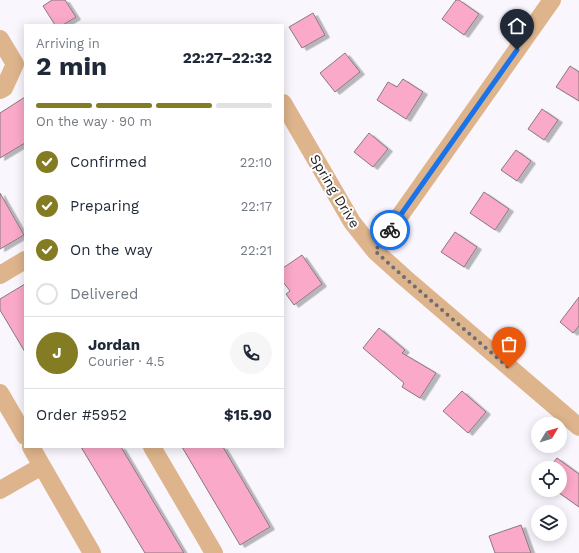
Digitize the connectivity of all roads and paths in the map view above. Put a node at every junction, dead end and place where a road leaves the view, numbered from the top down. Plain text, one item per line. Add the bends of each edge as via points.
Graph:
1 (552, 0) edge
2 (0, 39) edge
3 (0, 90) edge
4 (284, 105) edge
5 (375, 251) junction
6 (24, 261) edge
7 (0, 275) edge
8 (0, 393) edge
9 (579, 427) edge
10 (24, 434) edge
11 (32, 448) edge
12 (153, 448) edge
13 (42, 466) junction
14 (0, 490) edge
15 (92, 553) edge
16 (214, 553) edge

1 - 5 street
2 - 3 street via 15,64 4,88
4 - 5 street, Spring Drive via 352,222
5 - 9 street, Spring Drive
6 - 7 street
8 - 10 street
11 - 13 street
12 - 16 street
13 - 14 street
13 - 15 street

